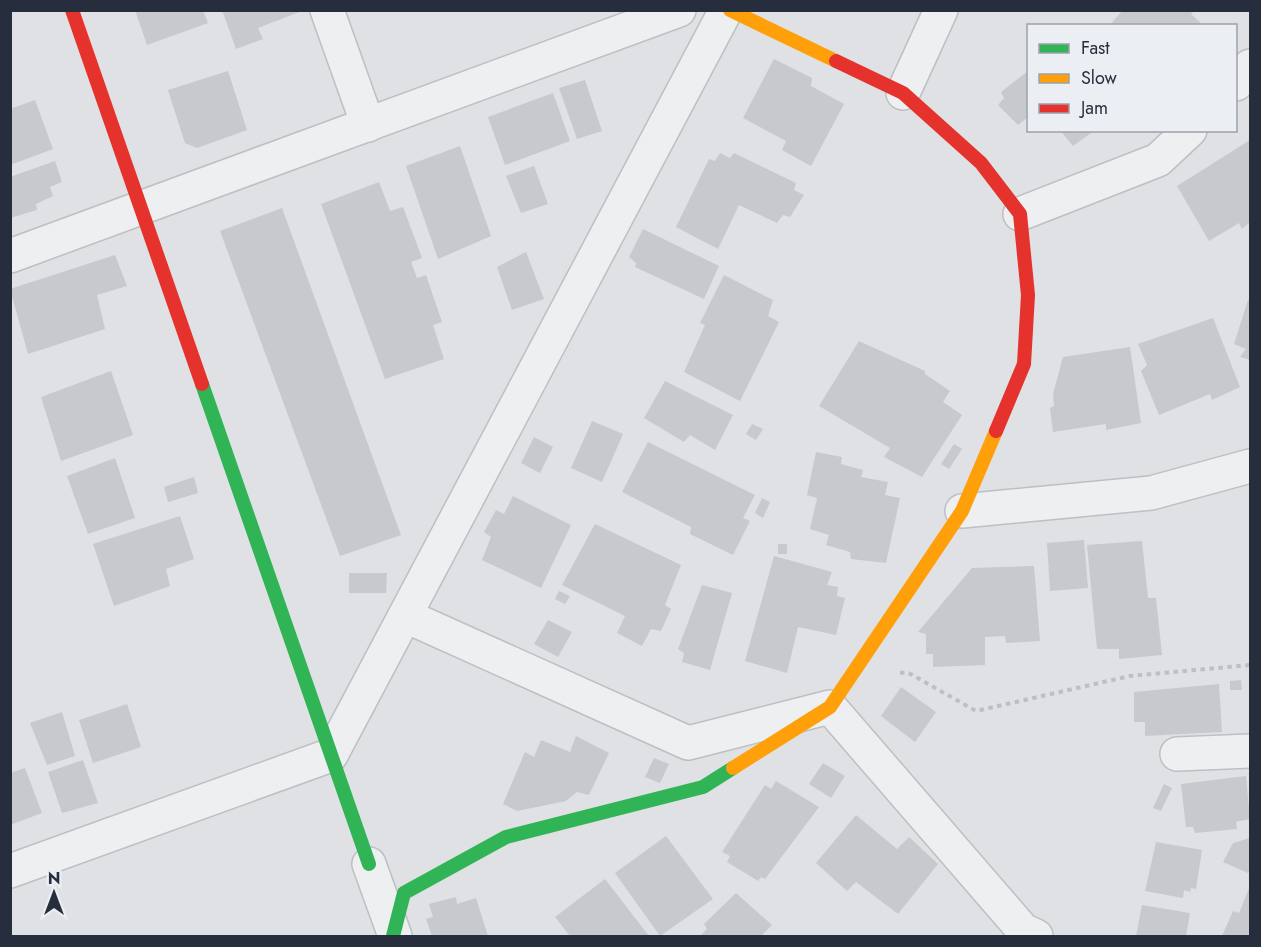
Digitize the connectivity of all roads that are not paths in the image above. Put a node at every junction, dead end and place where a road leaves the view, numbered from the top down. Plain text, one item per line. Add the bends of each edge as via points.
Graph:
1 (72, 10) edge
2 (327, 10) edge
3 (679, 10) edge
4 (728, 10) edge
5 (941, 10) edge
6 (629, 19) edge
7 (1251, 66) edge
8 (1237, 83) edge
9 (903, 93) junction
10 (368, 125) junction
11 (1188, 132) edge
12 (141, 209) junction
13 (1020, 214) junction
14 (10, 256) edge
15 (1251, 466) edge
16 (962, 511) junction
17 (406, 616) junction
18 (830, 707) junction
19 (1251, 751) edge
20 (1177, 754) dead end
21 (332, 755) junction
22 (369, 864) joint
23 (10, 871) edge
24 (1025, 934) edge
25 (394, 936) edge

1 - 12 street
2 - 10 street
3 - 6 street
4 - 9 street
4 - 17 street
5 - 9 street
6 - 10 street
7 - 8 street
9 - 13 street via 981,163
10 - 12 street
11 - 13 street via 1158,160
12 - 14 street
12 - 21 street
13 - 16 street via 1028,295 1024,364
15 - 16 street via 1151,493
16 - 18 street
17 - 18 street via 688,743
17 - 21 street
18 - 24 street
18 - 25 street via 703,787 506,837 404,892
19 - 20 street
21 - 22 street
21 - 23 street
22 - 25 street

